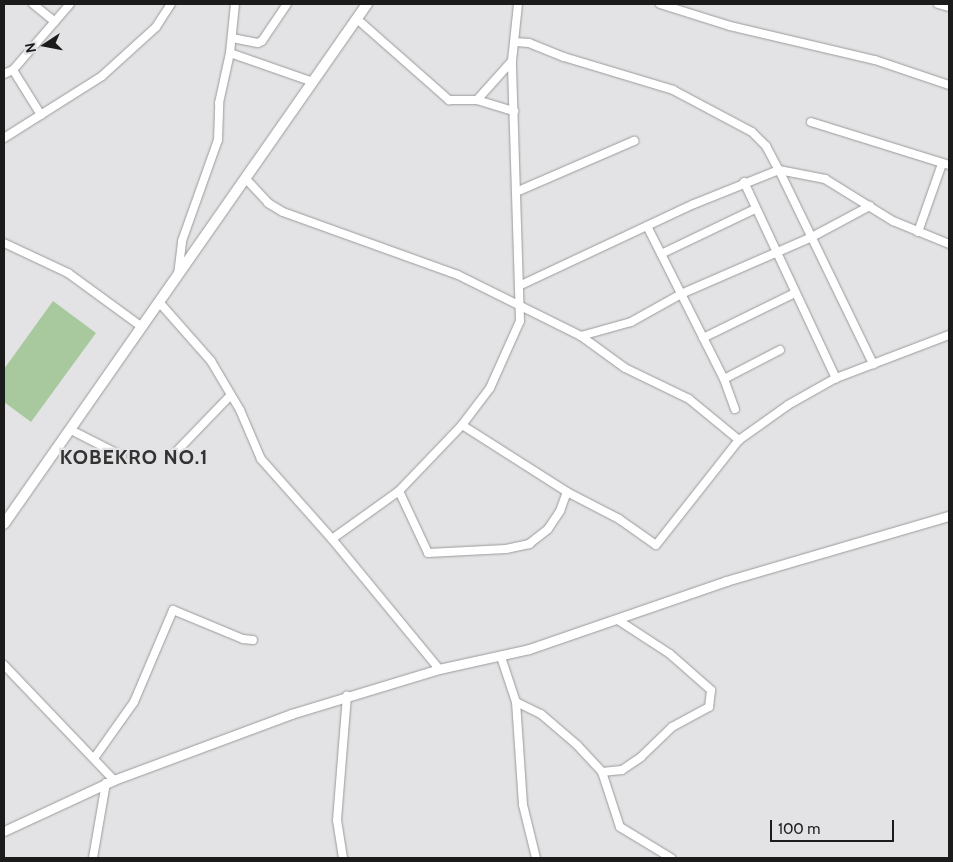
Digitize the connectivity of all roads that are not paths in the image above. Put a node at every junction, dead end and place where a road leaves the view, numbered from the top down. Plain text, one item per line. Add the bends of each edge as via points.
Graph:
1 (33, 4) edge
2 (70, 4) edge
3 (171, 4) edge
4 (234, 4) edge
5 (287, 4) edge
6 (367, 4) edge
7 (518, 4) edge
8 (660, 4) edge
9 (938, 4) edge
10 (949, 7) edge
11 (357, 19) junction
12 (55, 22) junction
13 (232, 38) junction
14 (515, 42) junction
15 (230, 54) junction
16 (512, 61) junction
17 (13, 70) junction
18 (4, 74) edge
19 (313, 82) junction
20 (949, 85) edge
21 (477, 100) junction
22 (514, 111) junction
23 (40, 115) junction
24 (811, 122) dead end
25 (4, 138) edge
26 (634, 141) dead end
27 (946, 165) edge
28 (779, 170) junction
29 (246, 179) junction
30 (744, 182) junction
31 (516, 192) junction
32 (870, 206) junction
33 (755, 209) junction
34 (647, 226) junction
35 (918, 232) junction
36 (810, 238) junction
37 (4, 243) edge
38 (949, 244) edge
39 (776, 253) junction
40 (661, 254) junction
41 (178, 275) junction
42 (521, 285) junction
43 (795, 293) junction
44 (682, 294) junction
45 (159, 302) junction
46 (520, 305) junction
47 (142, 327) junction
48 (949, 335) edge
49 (581, 336) junction
50 (703, 338) junction
51 (780, 350) dead end
52 (872, 364) junction
53 (836, 378) junction
54 (724, 379) junction
55 (230, 396) junction
56 (735, 409) dead end
57 (462, 425) junction
58 (71, 430) junction
59 (739, 440) junction
60 (122, 456) dead end
61 (172, 456) dead end
62 (399, 491) junction
63 (567, 492) junction
64 (949, 516) edge
65 (4, 524) edge
66 (332, 539) junction
67 (618, 620) junction
68 (253, 640) dead end
69 (501, 656) junction
70 (4, 666) edge
71 (439, 669) junction
72 (347, 695) junction
73 (516, 702) junction
74 (95, 757) junction
75 (602, 772) junction
76 (110, 782) junction
77 (4, 831) edge
78 (93, 858) edge
79 (343, 858) edge
80 (536, 858) edge
81 (671, 858) edge

1 - 12 street
2 - 12 street
3 - 23 street via 156,27 102,76
4 - 13 street
5 - 13 street via 262,41
6 - 11 main road
7 - 14 street
8 - 20 street via 730,26 875,60
9 - 10 street
11 - 19 main road
11 - 21 street via 449,100
12 - 17 street
13 - 15 street
14 - 16 street
14 - 28 street via 529,42 572,60 673,90 752,132 766,146
15 - 19 street
15 - 41 street via 220,103 218,140 182,241
16 - 21 street
16 - 22 street
17 - 18 street
17 - 23 street
19 - 29 main road
21 - 22 street
22 - 31 street
23 - 25 street
24 - 27 street
26 - 31 street
27 - 35 street
28 - 30 street
28 - 32 street via 825,180
28 - 36 street
29 - 41 main road
29 - 46 street via 268,203 283,212 458,275
30 - 33 street
30 - 34 street
31 - 42 street
32 - 35 street
32 - 36 street
33 - 39 street
33 - 40 street
34 - 40 street
34 - 42 street
35 - 38 street
36 - 39 street
36 - 52 street
37 - 47 street via 68,272
39 - 43 street
39 - 44 street
40 - 44 street
41 - 45 main road
42 - 46 street
43 - 50 street
43 - 53 street
44 - 49 street via 631,322
44 - 50 street
45 - 47 main road
45 - 55 street via 211,361
46 - 49 street
46 - 57 street via 520,321 490,388
47 - 58 main road
48 - 52 street
49 - 59 street via 625,368 688,399
50 - 54 street
51 - 54 street
52 - 53 street
53 - 59 street via 788,405
54 - 56 street
55 - 61 street
55 - 66 street via 240,410 261,459
57 - 62 street
57 - 63 street
58 - 60 street
58 - 65 main road
59 - 63 street via 656,545 619,519
62 - 63 street via 428,553 529,544 548,530
62 - 66 street
64 - 67 street via 726,581
66 - 71 street
67 - 69 street
67 - 75 street via 670,654 711,690 709,708 672,727 641,758 622,770
68 - 74 street via 243,639 173,610 134,702
69 - 71 street
69 - 73 street
70 - 74 street
71 - 72 street
72 - 76 street via 236,733
72 - 79 street via 336,820
73 - 75 street via 541,714
73 - 80 street via 523,805
74 - 76 street
75 - 81 street via 620,827
76 - 77 street
76 - 78 street

